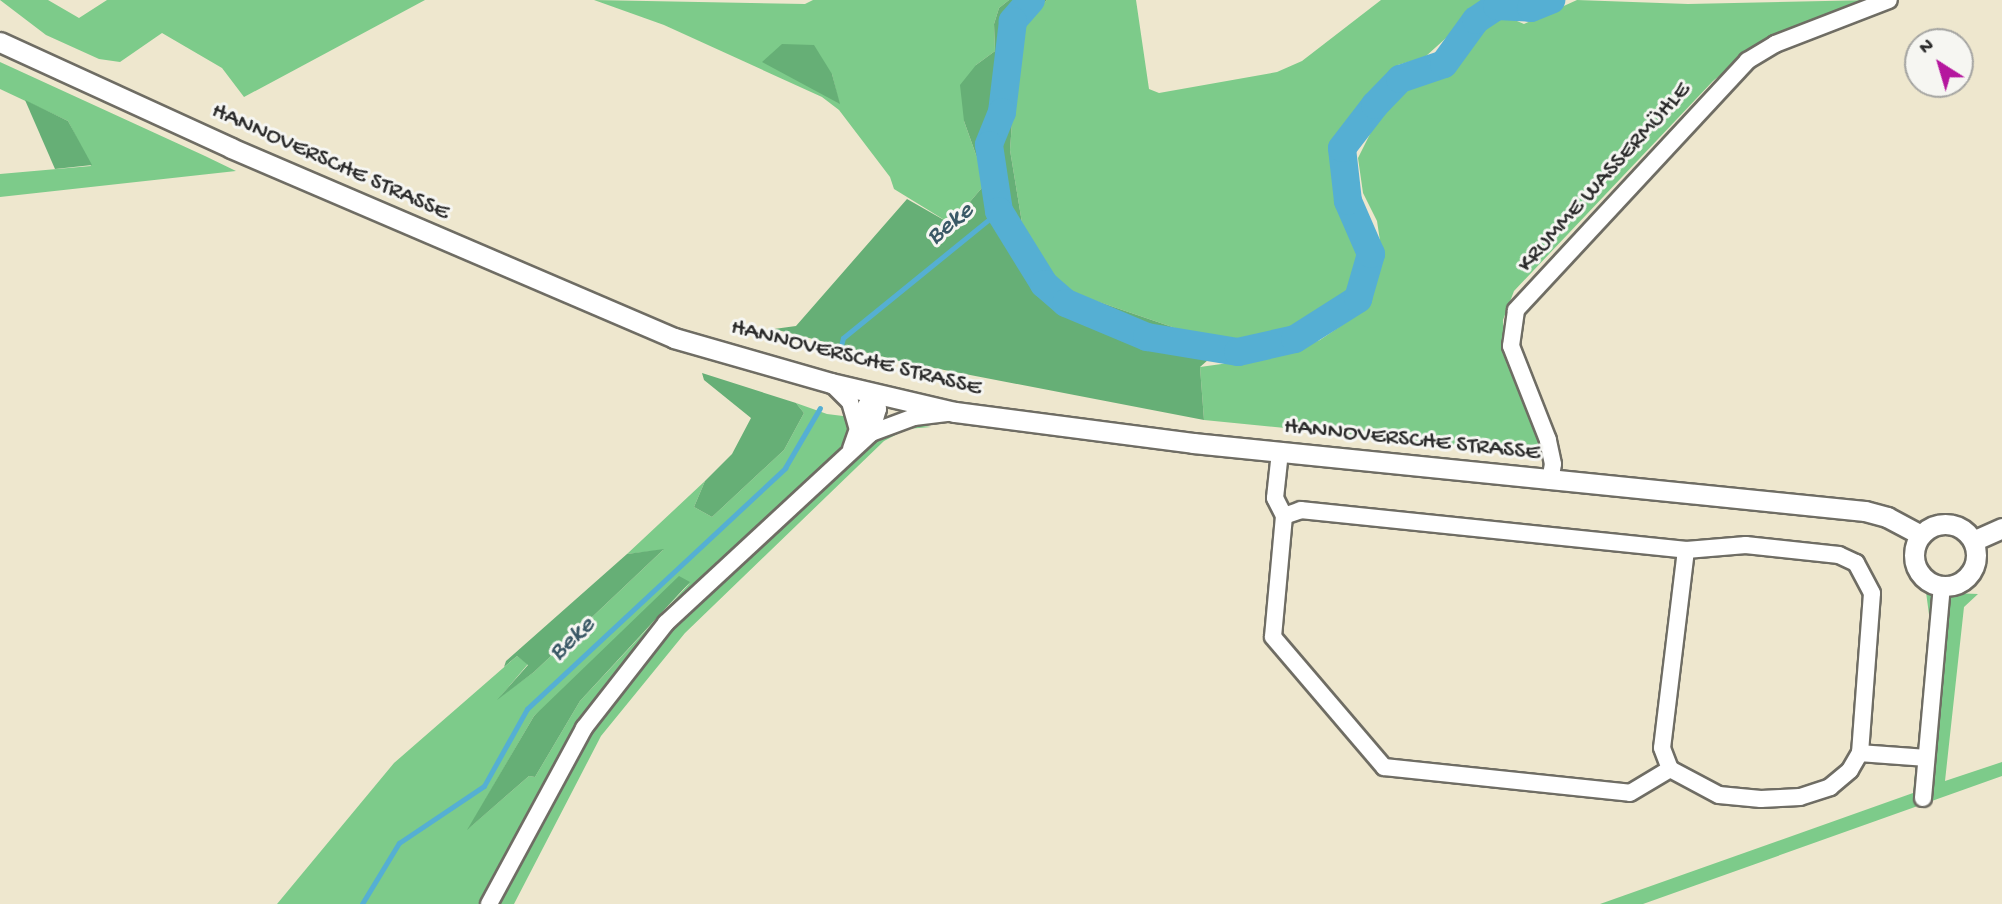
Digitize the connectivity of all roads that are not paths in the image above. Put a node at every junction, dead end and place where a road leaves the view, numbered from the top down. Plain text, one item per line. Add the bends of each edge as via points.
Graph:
1 (1889, 0) edge
2 (0, 42) edge
3 (831, 383) junction
4 (875, 394) junction
5 (955, 412) junction
6 (864, 431) junction
7 (1280, 452) junction
8 (1550, 481) junction
9 (1284, 516) junction
10 (2002, 528) edge
11 (1921, 535) junction
12 (1973, 541) junction
13 (1686, 550) junction
14 (1942, 586) junction
15 (1860, 754) junction
16 (1927, 758) junction
17 (1670, 769) junction
18 (1923, 798) dead end
19 (489, 904) edge

1 - 8 street, KRUMME WASSERMÜHLE via 1775,44 1747,61 1516,310 1511,345 1548,440 1553,464
2 - 3 main road, HANNOVERSCHE STRASSE via 674,338
3 - 4 main road, HANNOVERSCHE STRASSE
3 - 6 street via 850,402
4 - 5 main road, HANNOVERSCHE STRASSE
4 - 6 street via 878,409
5 - 6 street
5 - 7 main road, HANNOVERSCHE STRASSE
6 - 19 street via 851,450 666,623 624,672 584,728
7 - 8 main road, HANNOVERSCHE STRASSE
7 - 9 street via 1275,498
8 - 11 main road, HANNOVERSCHE STRASSE via 1865,511
9 - 13 street via 1301,510
9 - 17 street via 1273,637 1384,768 1630,793
10 - 12 main road
11 - 12 main road via 1944,523 1961,528
11 - 14 main road via 1914,563 1924,579
12 - 14 main road via 1976,557 1971,573 1959,583
13 - 15 street via 1746,545 1839,555 1856,563 1872,593
13 - 17 street via 1662,748
14 - 16 street
15 - 16 street
15 - 17 street via 1830,787 1800,797 1719,795
16 - 18 street

